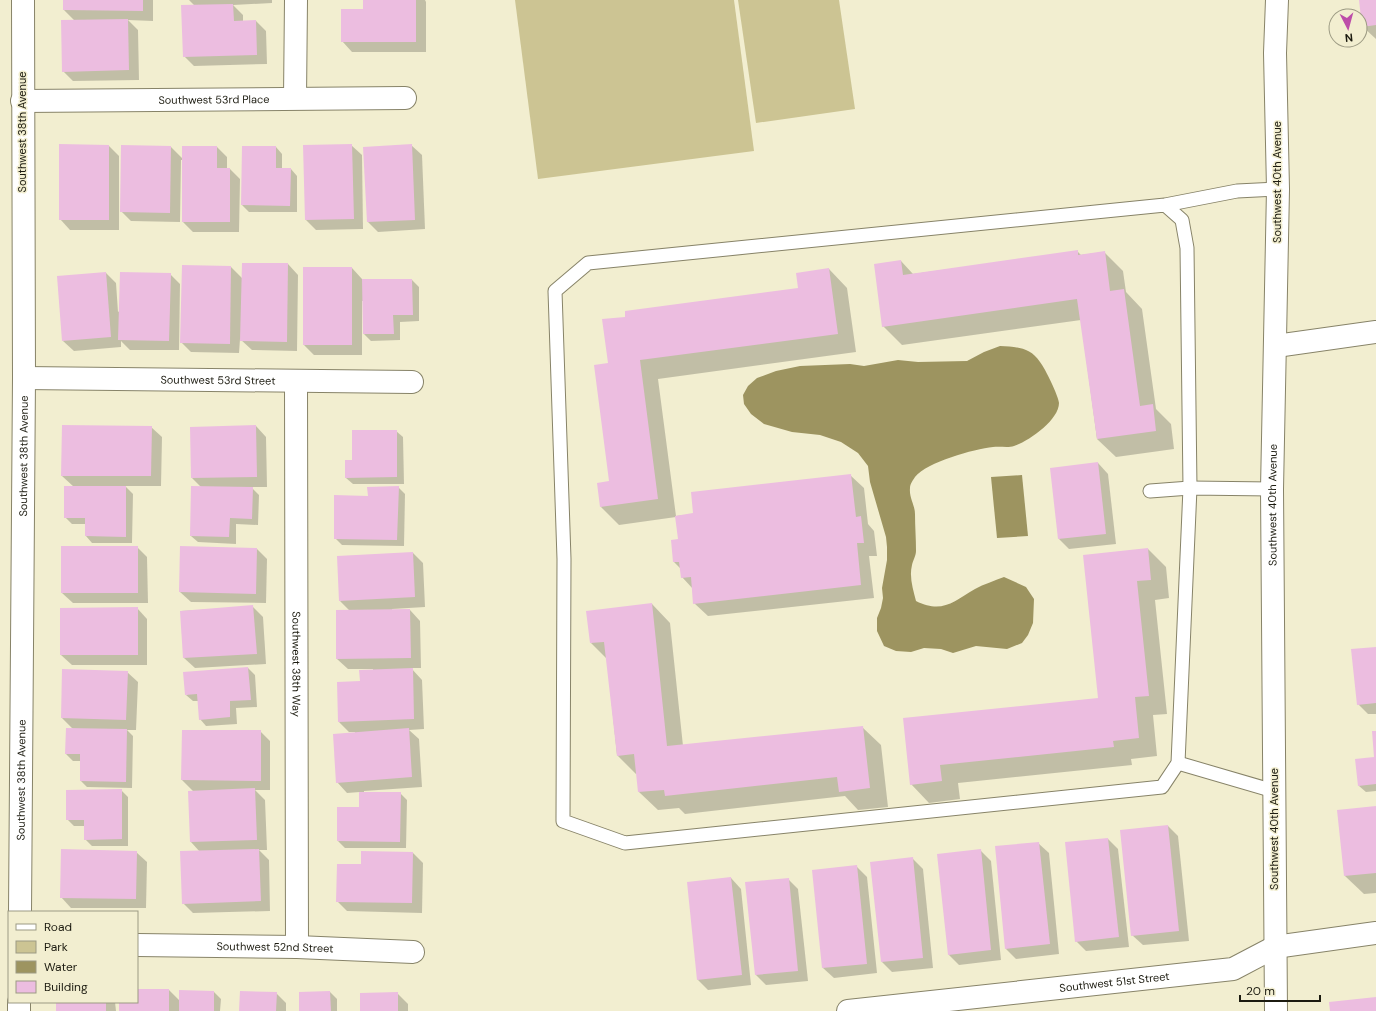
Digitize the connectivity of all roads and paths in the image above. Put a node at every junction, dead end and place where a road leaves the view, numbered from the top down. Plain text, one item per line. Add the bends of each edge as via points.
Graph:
1 (22, 0) edge
2 (296, 0) edge
3 (1277, 0) edge
4 (295, 98) junction
5 (405, 98) dead end
6 (22, 101) junction
7 (1278, 189) junction
8 (1165, 204) junction
9 (1376, 332) edge
10 (1276, 346) junction
11 (24, 378) junction
12 (296, 381) junction
13 (412, 382) dead end
14 (1190, 488) junction
15 (1272, 489) junction
16 (1150, 491) dead end
17 (1178, 762) junction
18 (1274, 791) junction
19 (20, 911) edge
20 (1376, 933) edge
21 (138, 945) edge
22 (297, 947) junction
23 (1275, 947) junction
24 (413, 952) dead end
25 (848, 1011) edge
26 (1276, 1011) edge

1 - 6 street, Southwest 38th Avenue
2 - 4 street
3 - 7 street, Southwest 40th Avenue via 1275,53
4 - 5 street, Southwest 53rd Place
4 - 6 street, Southwest 53rd Place
6 - 11 street, Southwest 38th Avenue
7 - 8 lane via 1237,191
7 - 10 street, Southwest 40th Avenue
8 - 14 lane via 1182,220 1187,248
8 - 17 lane via 588,263 555,291 564,559 563,821 625,843 1162,787
9 - 10 street
10 - 15 street, Southwest 40th Avenue
11 - 12 street, Southwest 53rd Street
11 - 19 street, Southwest 38th Avenue
12 - 13 street, Southwest 53rd Street
12 - 22 street, Southwest 38th Way
14 - 15 lane
14 - 16 lane
14 - 17 lane
15 - 18 street, Southwest 40th Avenue
17 - 18 lane
18 - 23 street, Southwest 40th Avenue
20 - 23 street, Southwest 51st Street
21 - 22 street, Southwest 52nd Street
22 - 24 street, Southwest 52nd Street
23 - 25 street, Southwest 51st Street via 1233,968
23 - 26 street, Southwest 40th Avenue

